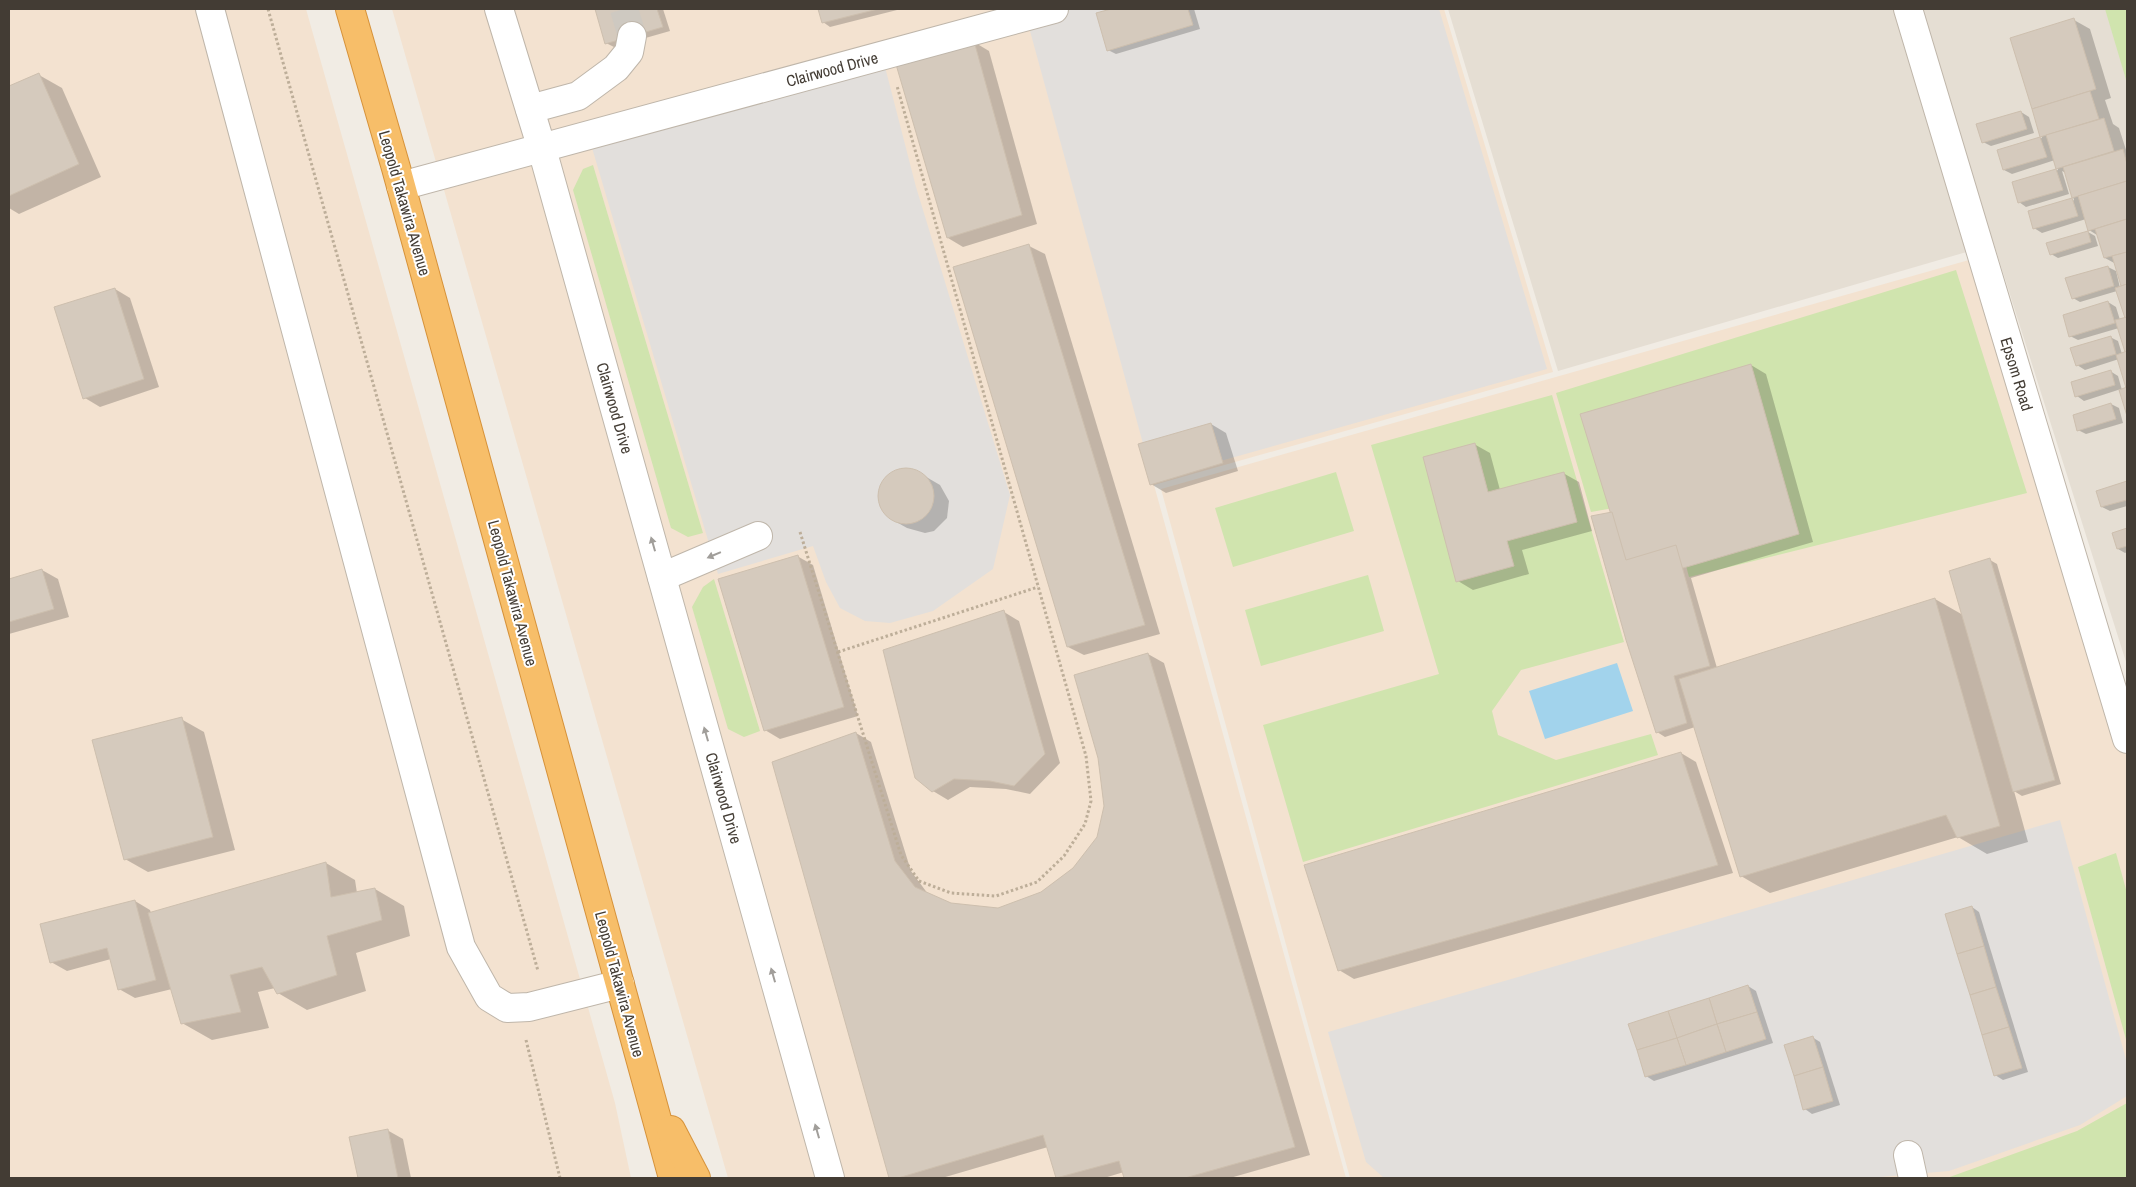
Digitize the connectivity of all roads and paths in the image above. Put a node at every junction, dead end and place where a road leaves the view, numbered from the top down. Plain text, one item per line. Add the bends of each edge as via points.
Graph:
1 (210, 9) edge
2 (268, 9) edge
3 (350, 9) edge
4 (499, 9) edge
5 (1054, 9) edge
6 (1908, 9) edge
7 (632, 36) tunnel mouth
8 (888, 54) junction
9 (530, 109) junction
10 (542, 148) junction
11 (401, 186) junction
12 (800, 532) dead end
13 (758, 536) dead end
14 (662, 577) junction
15 (1038, 587) junction
16 (838, 652) junction
17 (2127, 740) edge
18 (620, 984) junction
19 (547, 1002) junction
20 (648, 1084) junction
21 (560, 1178) edge
22 (653, 1178) edge
23 (673, 1178) edge
24 (696, 1178) edge
25 (830, 1178) edge

1 - 19 street via 461,947 489,997 507,1008
2 - 19 path
3 - 11 highway, Leopold Takawira Avenue
4 - 9 street
5 - 8 street, Clairwood Drive
6 - 17 street, Epsom Road
7 - 9 street via 629,52 616,68 578,96
8 - 10 street, Clairwood Drive
8 - 15 path
9 - 10 street
10 - 11 street
14 -> 10 street, Clairwood Drive
11 - 18 highway, Leopold Takawira Avenue
12 - 16 path
13 -> 14 street
25 -> 14 street, Clairwood Drive
15 - 16 path
15 - 16 path via 1086,756 1091,801 1084,824 1064,856 1037,882 996,896 951,893 918,881 901,855
18 - 19 street
18 - 20 highway, Leopold Takawira Avenue
19 - 21 path via 526,1038
20 - 22 highway
20 - 23 highway, Leopold Takawira Avenue
20 - 24 highway

